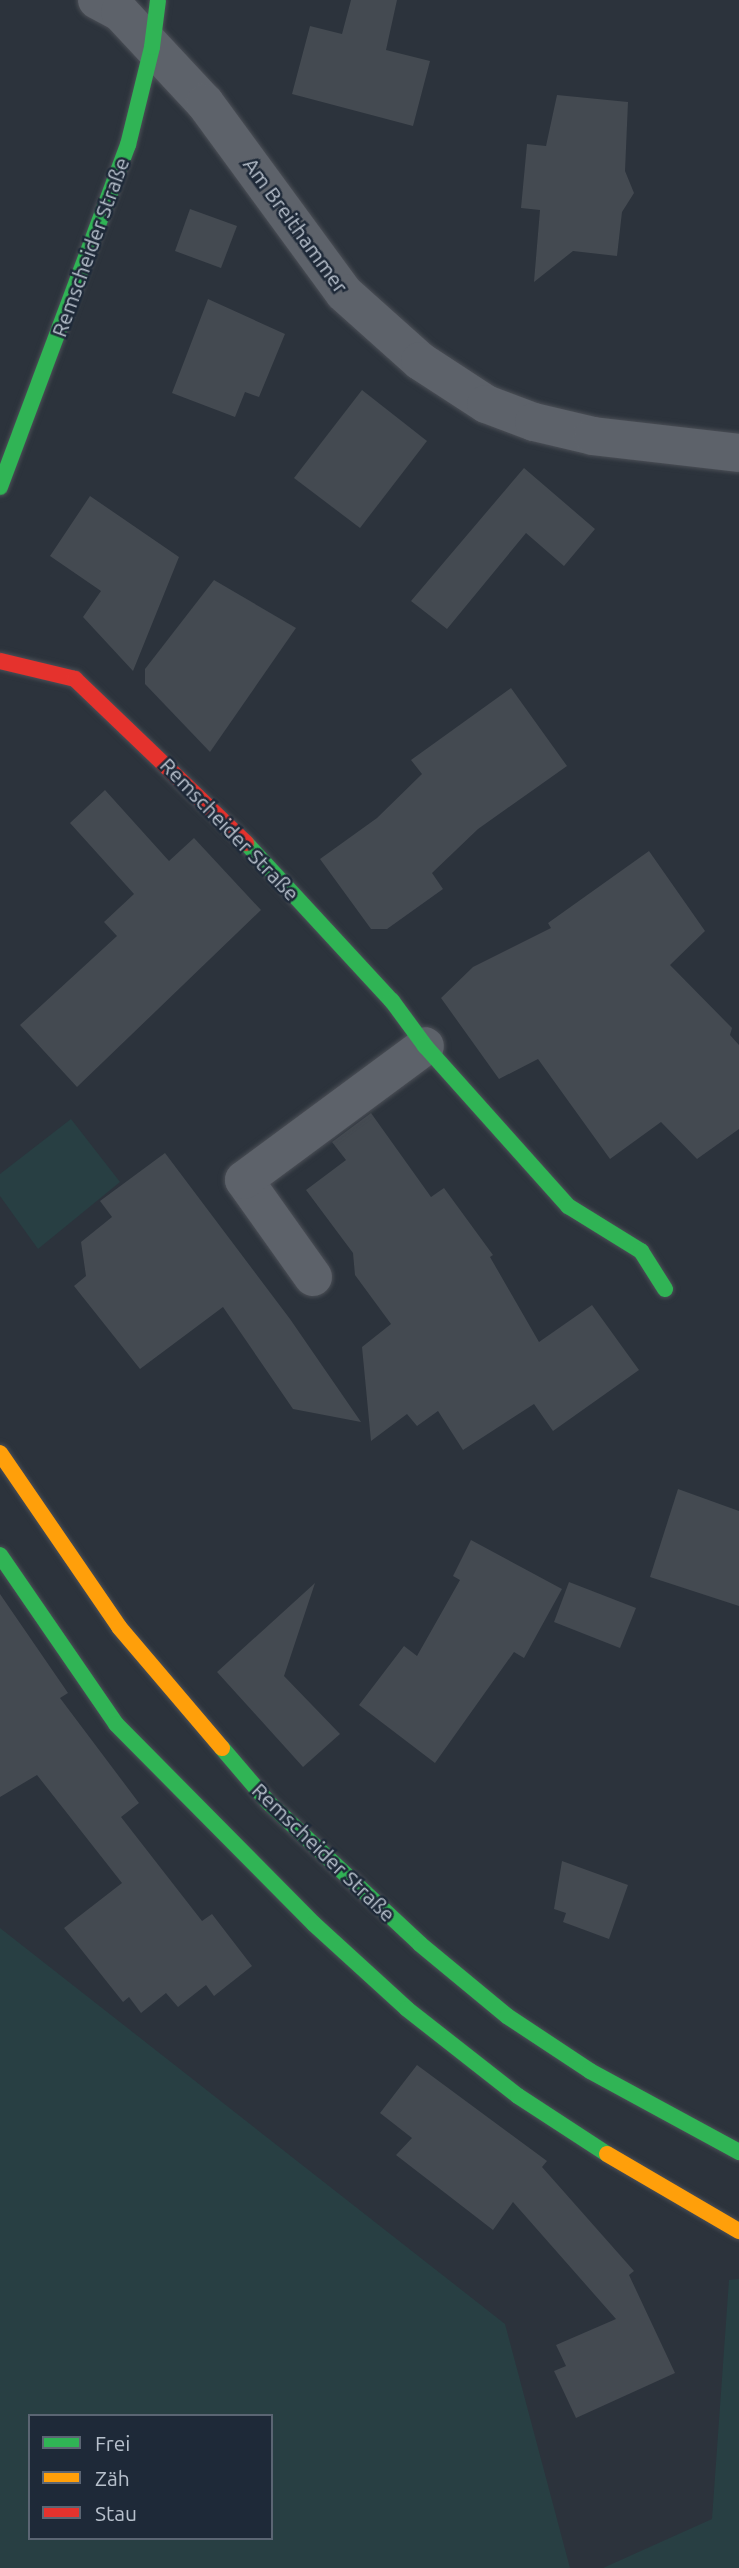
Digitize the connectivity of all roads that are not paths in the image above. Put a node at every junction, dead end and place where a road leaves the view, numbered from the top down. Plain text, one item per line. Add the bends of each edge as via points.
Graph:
1 (97, 0) edge
2 (158, 0) edge
3 (152, 47) junction
4 (739, 453) edge
5 (0, 487) edge
6 (0, 661) edge
7 (425, 1046) junction
8 (313, 1277) dead end
9 (665, 1289) dead end
10 (0, 1453) edge
11 (0, 1555) edge
12 (739, 2152) edge
13 (739, 2231) edge

1 - 3 street, Am Breithammer via 120,12
2 - 3 street, Remscheider Straße
3 - 4 street, Am Breithammer via 243,152 273,201 344,293 420,362 486,404 534,422 593,436
3 - 5 street, Remscheider Straße via 128,145
6 - 7 street, Remscheider Straße via 75,678 285,884 392,1001
7 - 8 street via 244,1180
7 - 9 street, Remscheider Straße via 568,1206 641,1251
10 - 12 street, Remscheider Straße via 119,1627 269,1803 420,1944 507,2016 590,2071
11 - 13 street via 116,1724 205,1819 332,1941 407,2009 518,2096 571,2133

